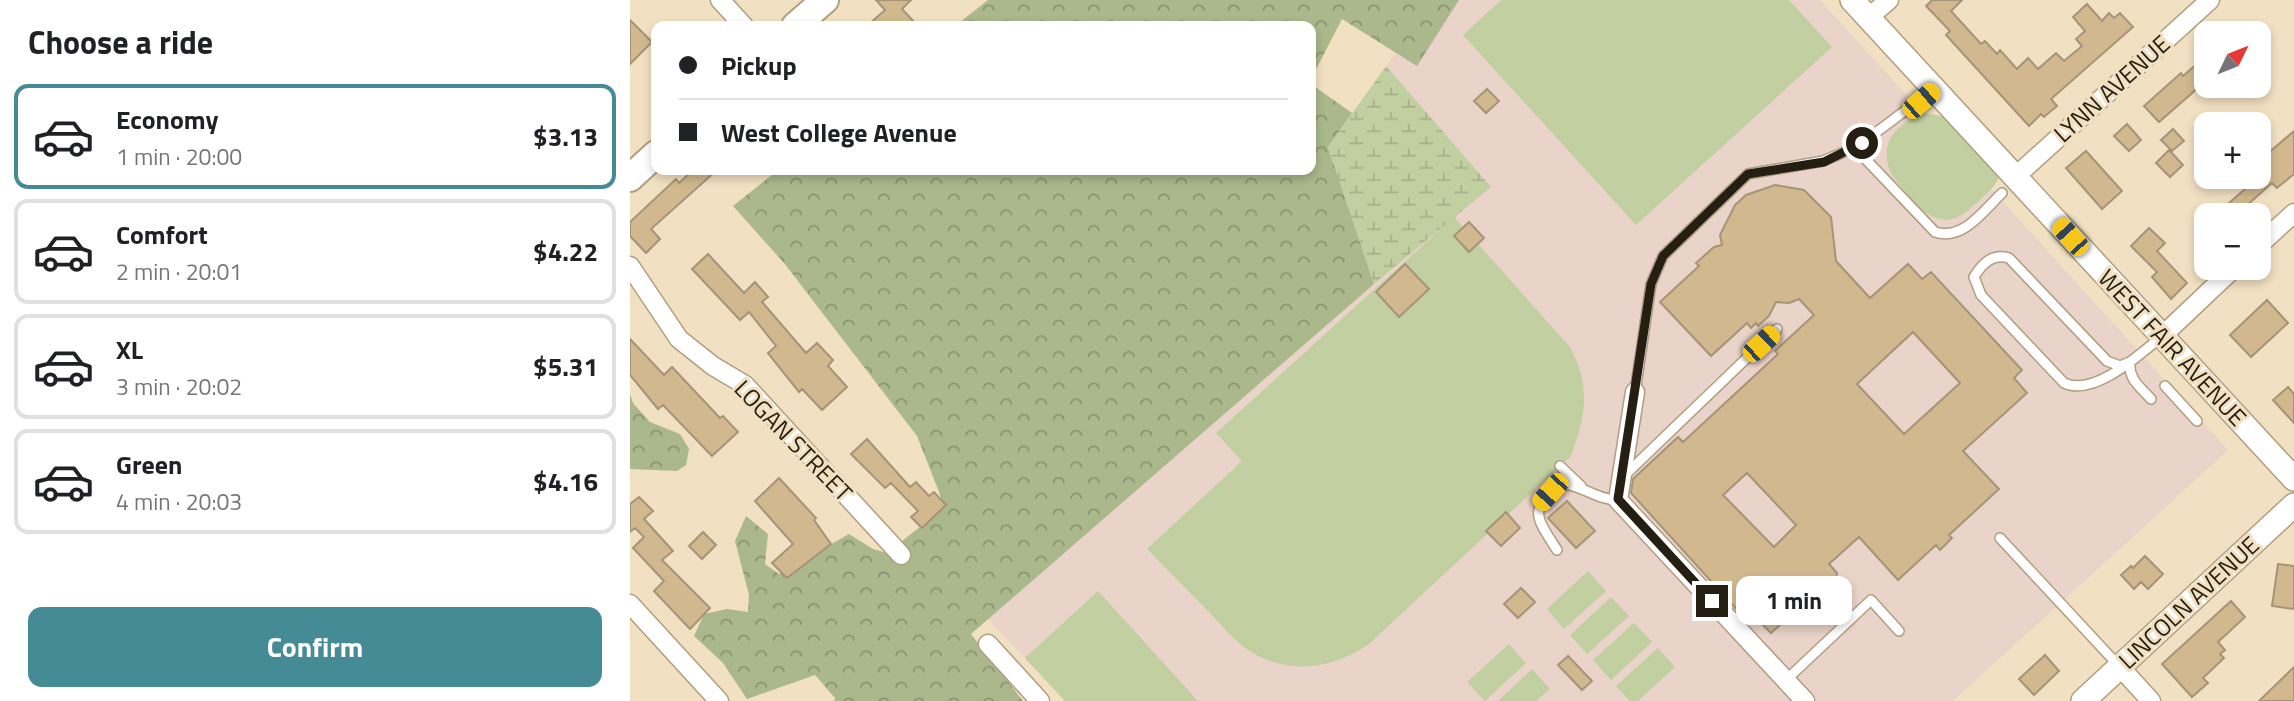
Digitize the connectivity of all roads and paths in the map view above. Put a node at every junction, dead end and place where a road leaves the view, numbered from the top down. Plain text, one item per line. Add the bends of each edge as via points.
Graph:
1 (720, 0) edge
2 (825, 0) edge
3 (1852, 0) edge
4 (1889, 0) edge
5 (2210, 0) edge
6 (1868, 19) junction
7 (739, 21) edge
8 (801, 21) edge
9 (1934, 89) junction
10 (1854, 147) junction
11 (651, 159) edge
12 (630, 178) edge
13 (2008, 185) junction
14 (2294, 213) edge
15 (2271, 234) edge
16 (630, 266) edge
17 (2221, 280) edge
18 (1777, 330) dead end
19 (2161, 337) junction
20 (2130, 362) junction
21 (2165, 386) dead end
22 (1634, 392) joint
23 (2151, 399) dead end
24 (2197, 421) dead end
25 (1560, 466) dead end
26 (1621, 478) junction
27 (2294, 479) edge
28 (1583, 487) junction
29 (1618, 499) junction
30 (2294, 505) edge
31 (2000, 538) dead end
32 (1557, 550) dead end
33 (901, 555) dead end
34 (630, 604) edge
35 (1899, 631) dead end
36 (988, 643) dead end
37 (2120, 667) junction
38 (1786, 680) junction
39 (719, 701) edge
40 (1040, 701) edge
41 (1805, 701) edge
42 (2083, 701) edge
43 (2151, 701) edge

1 - 7 street
2 - 8 main road
3 - 6 street, WEST FAIR AVENUE
4 - 6 street
5 - 13 street, LYNN AVENUE
6 - 9 street, WEST FAIR AVENUE
9 - 10 lane
9 - 13 street, WEST FAIR AVENUE
10 - 13 lane via 1935,232 1965,229
10 - 22 lane via 1824,162 1748,174 1663,256 1651,284
11 - 12 main road
13 - 19 street, WEST FAIR AVENUE
14 - 15 street
16 - 33 street, LOGAN STREET via 679,340 745,385
17 - 19 street
18 - 26 lane
19 - 20 lane
19 - 27 street, WEST FAIR AVENUE
20 - 20 lane via 2120,366 2107,361 2009,258 1993,257 1974,277 1981,295 2071,387 2098,382
20 - 23 lane via 2133,379
21 - 24 lane
22 - 26 street
25 - 28 lane
26 - 29 street
28 - 29 lane via 1605,500
28 - 32 lane via 1563,483 1539,504 1538,521
29 - 38 street
30 - 37 street, LINCOLN AVENUE
31 - 37 lane
34 - 39 street
35 - 38 lane via 1871,600
36 - 40 street
37 - 42 street, LINCOLN AVENUE
37 - 43 street
38 - 41 street

